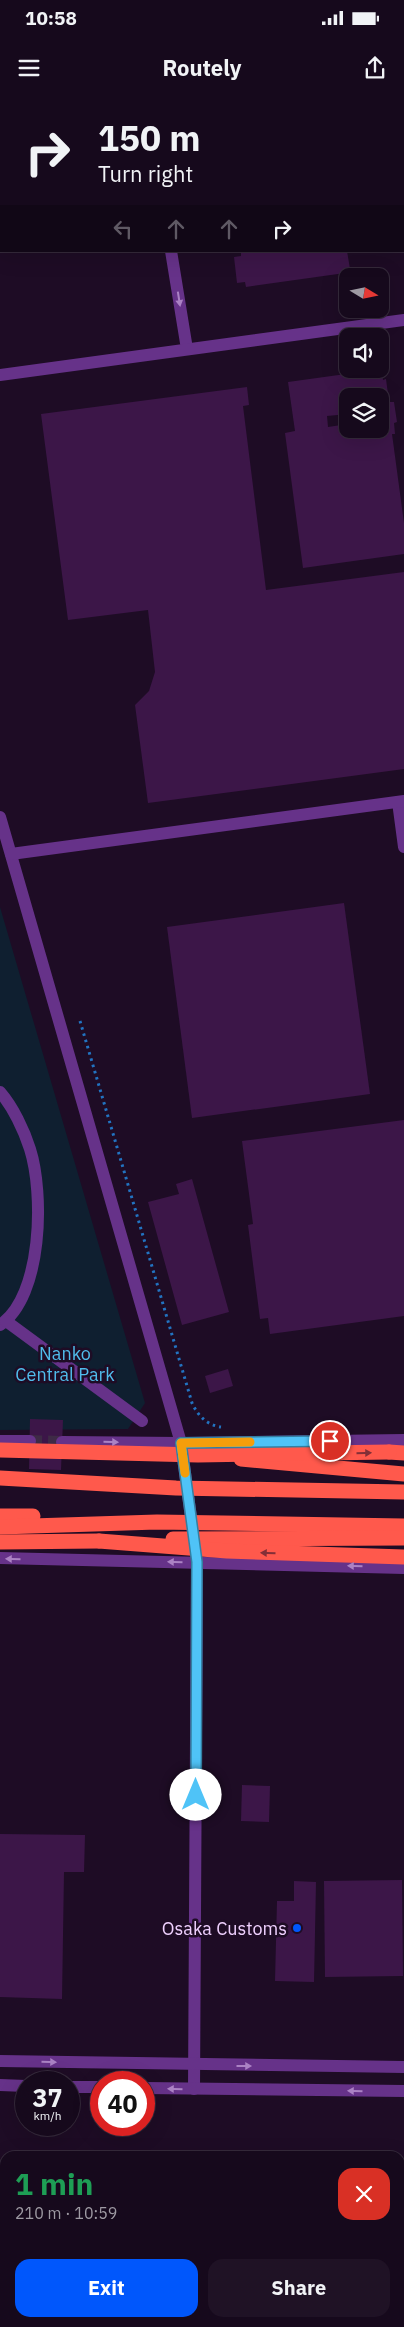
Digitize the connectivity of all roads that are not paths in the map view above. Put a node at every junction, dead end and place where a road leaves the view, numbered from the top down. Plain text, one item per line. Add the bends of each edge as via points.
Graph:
1 (171, 252) edge
2 (404, 320) edge
3 (187, 349) junction
4 (0, 375) edge
5 (401, 802) edge
6 (0, 818) edge
7 (404, 847) edge
8 (10, 854) junction
9 (0, 1092) edge
10 (3, 1323) edge
11 (142, 1421) dead end
12 (404, 1440) edge
13 (0, 1441) edge
14 (30, 1441) tunnel mouth
15 (62, 1442) tunnel mouth
16 (181, 1443) junction
17 (0, 1450) edge
18 (404, 1453) edge
19 (198, 1455) junction
20 (404, 1474) edge
21 (0, 1478) edge
22 (0, 1488) edge
23 (404, 1492) edge
24 (404, 1498) edge
25 (0, 1516) edge
26 (404, 1519) edge
27 (404, 1526) edge
28 (0, 1527) edge
29 (404, 1538) edge
30 (98, 1541) junction
31 (0, 1542) edge
32 (404, 1557) edge
33 (0, 1558) edge
34 (197, 1562) junction
35 (404, 1568) edge
36 (0, 2061) edge
37 (195, 2065) junction
38 (404, 2067) edge
39 (0, 2085) edge
40 (15, 2086) edge
41 (155, 2088) edge
42 (194, 2089) junction
43 (404, 2091) edge

1 -> 3 street
2 - 3 street
3 - 4 street
5 - 7 street
5 - 8 street
6 - 8 street
8 - 16 street
9 - 10 street via 8,1101 30,1149 39,1206 35,1260 22,1295
10 - 11 street
12 - 16 street
13 - 14 street
15 -> 16 street
16 - 34 street
17 - 19 highway, bridge
19 -> 18 highway, bridge
19 - 20 highway, bridge
21 - 23 highway, bridge via 176,1488
22 - 24 highway via 175,1495
25 - 26 highway, bridge
27 - 28 highway, bridge via 157,1522
29 - 30 highway, bridge via 230,1537
30 - 31 highway
32 -> 30 highway, bridge via 227,1551
34 -> 33 street
35 -> 34 street
34 - 37 street
36 -> 37 street
37 -> 38 street
37 - 42 street
39 - 40 street
42 -> 41 street
43 -> 42 street

